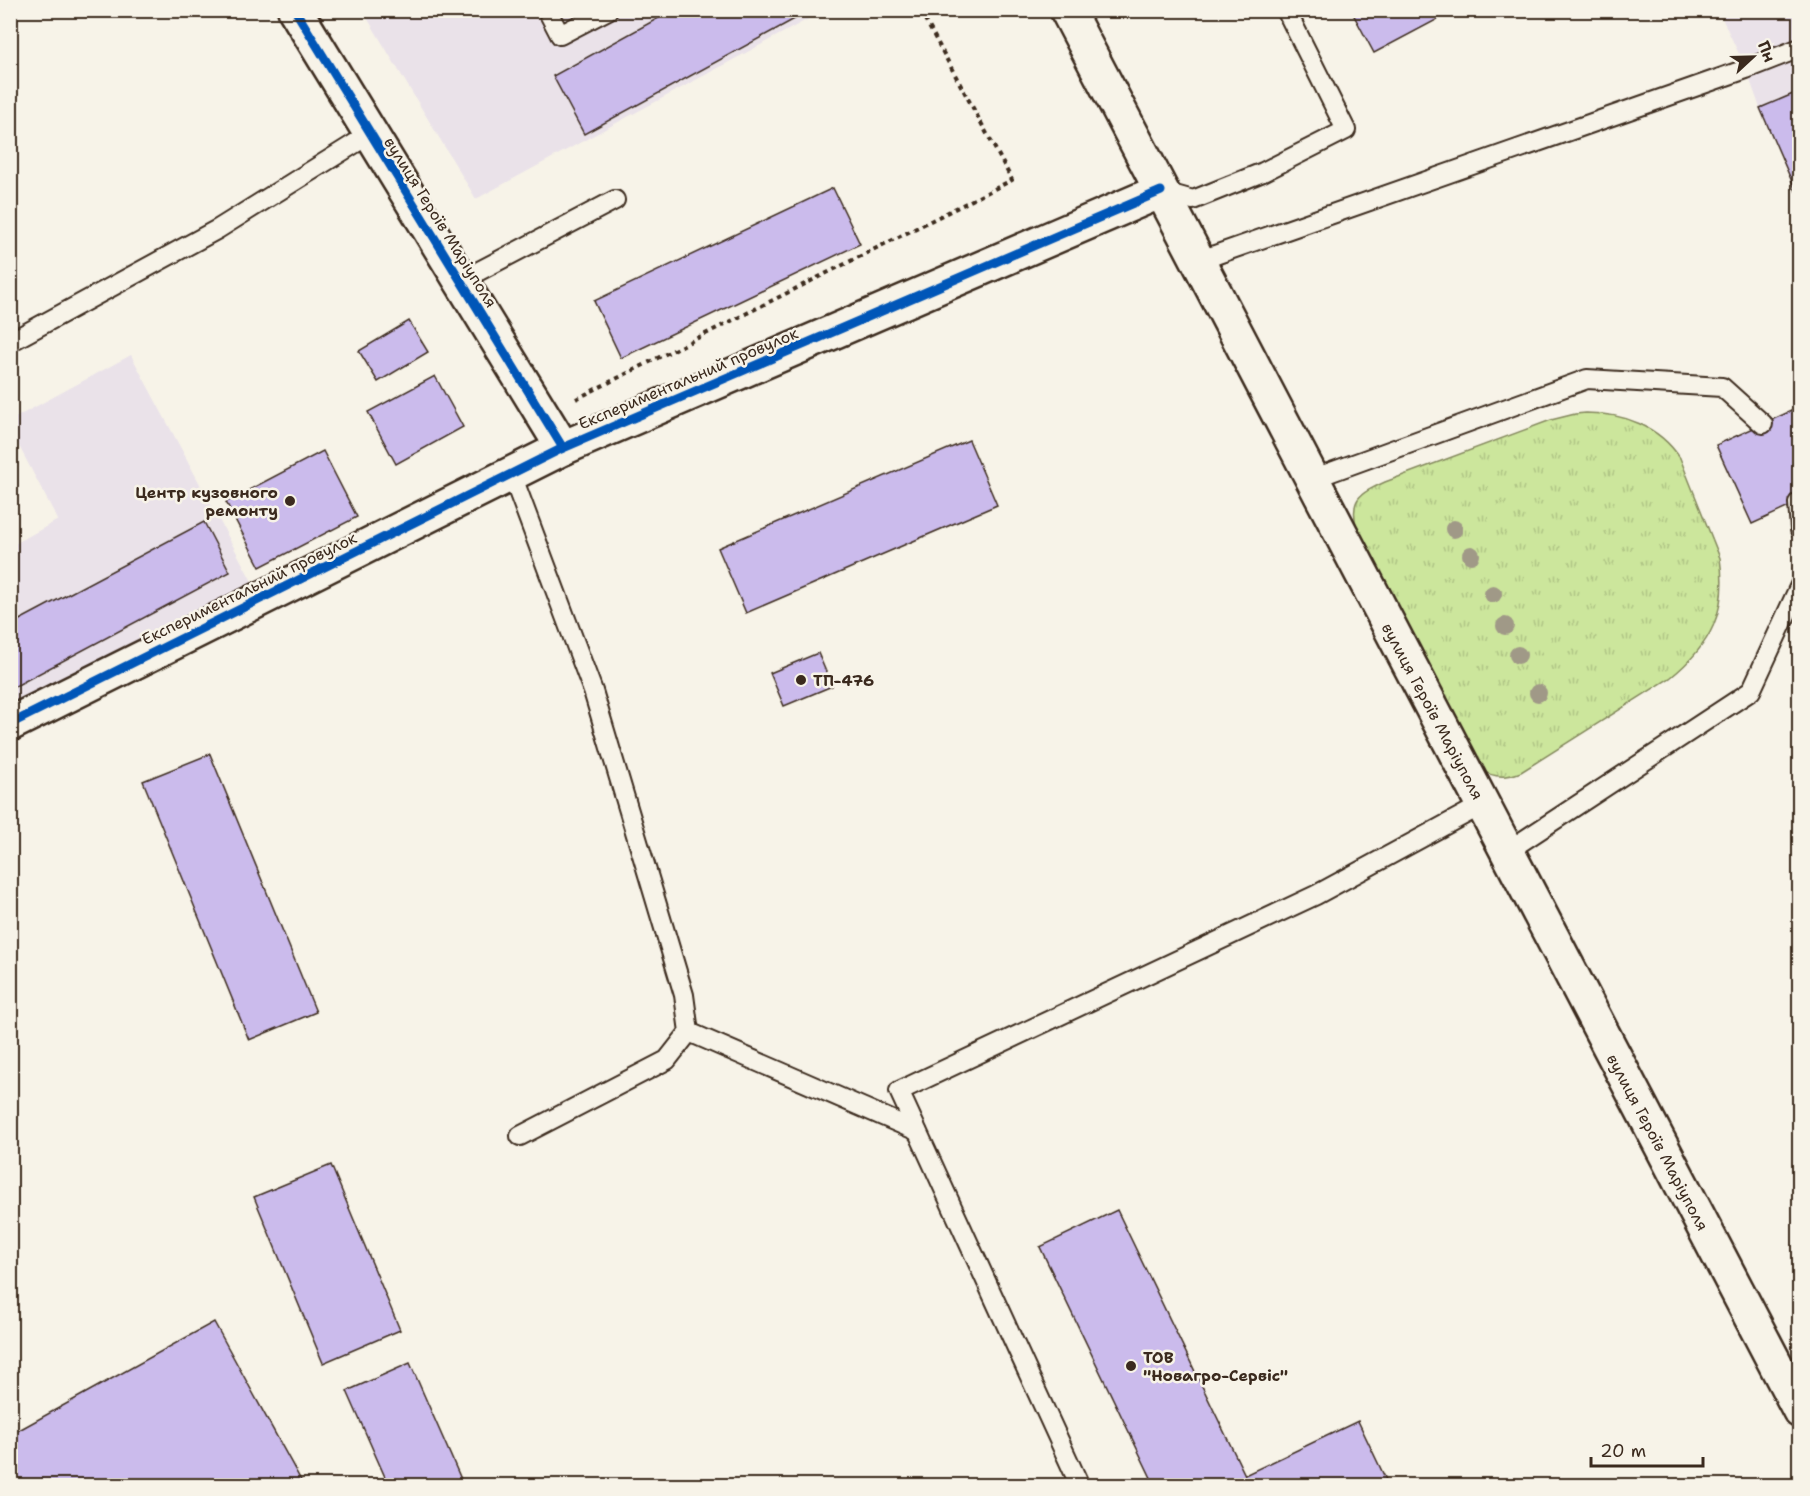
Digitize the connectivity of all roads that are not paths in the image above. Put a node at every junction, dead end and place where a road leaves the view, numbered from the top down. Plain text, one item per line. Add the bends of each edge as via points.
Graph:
1 (295, 10) edge
2 (547, 10) edge
3 (608, 10) edge
4 (1067, 10) edge
5 (1286, 10) edge
6 (1800, 48) edge
7 (370, 134) junction
8 (1161, 191) junction
9 (615, 200) dead end
10 (1198, 261) junction
11 (460, 281) junction
12 (10, 342) edge
13 (1762, 424) dead end
14 (563, 448) junction
15 (512, 475) junction
16 (1312, 479) junction
17 (1798, 503) dead end
18 (1800, 530) edge
19 (1800, 585) edge
20 (10, 724) edge
21 (1482, 805) junction
22 (1506, 852) junction
23 (689, 1032) junction
24 (917, 1131) junction
25 (520, 1136) dead end
26 (1800, 1411) edge
27 (1080, 1485) edge

1 - 7 street, вулиця Героїв Маріуполя
2 - 3 lane via 560,36
4 - 8 street, вулиця Героїв Маріуполя
5 - 8 lane via 1346,130 1263,172 1193,200
6 - 10 lane
7 - 11 street, вулиця Героїв Маріуполя
7 - 12 lane via 218,229
8 - 10 street, вулиця Героїв Маріуполя
8 - 14 street, Експериментальний провулок
9 - 11 lane
10 - 16 street, вулиця Героїв Маріуполя
11 - 14 street, вулиця Героїв Маріуполя
13 - 16 lane via 1722,387 1587,379
14 - 15 street, Експериментальний провулок
15 - 20 street, Експериментальний провулок
15 - 23 lane via 593,691 684,995
16 - 21 street, вулиця Героїв Маріуполя
17 - 18 lane
19 - 22 lane via 1751,691
21 - 22 street, вулиця Героїв Маріуполя
21 - 24 lane via 1316,895 899,1091
22 - 26 street, вулиця Героїв Маріуполя
23 - 24 lane
23 - 25 lane via 667,1060
24 - 27 lane

